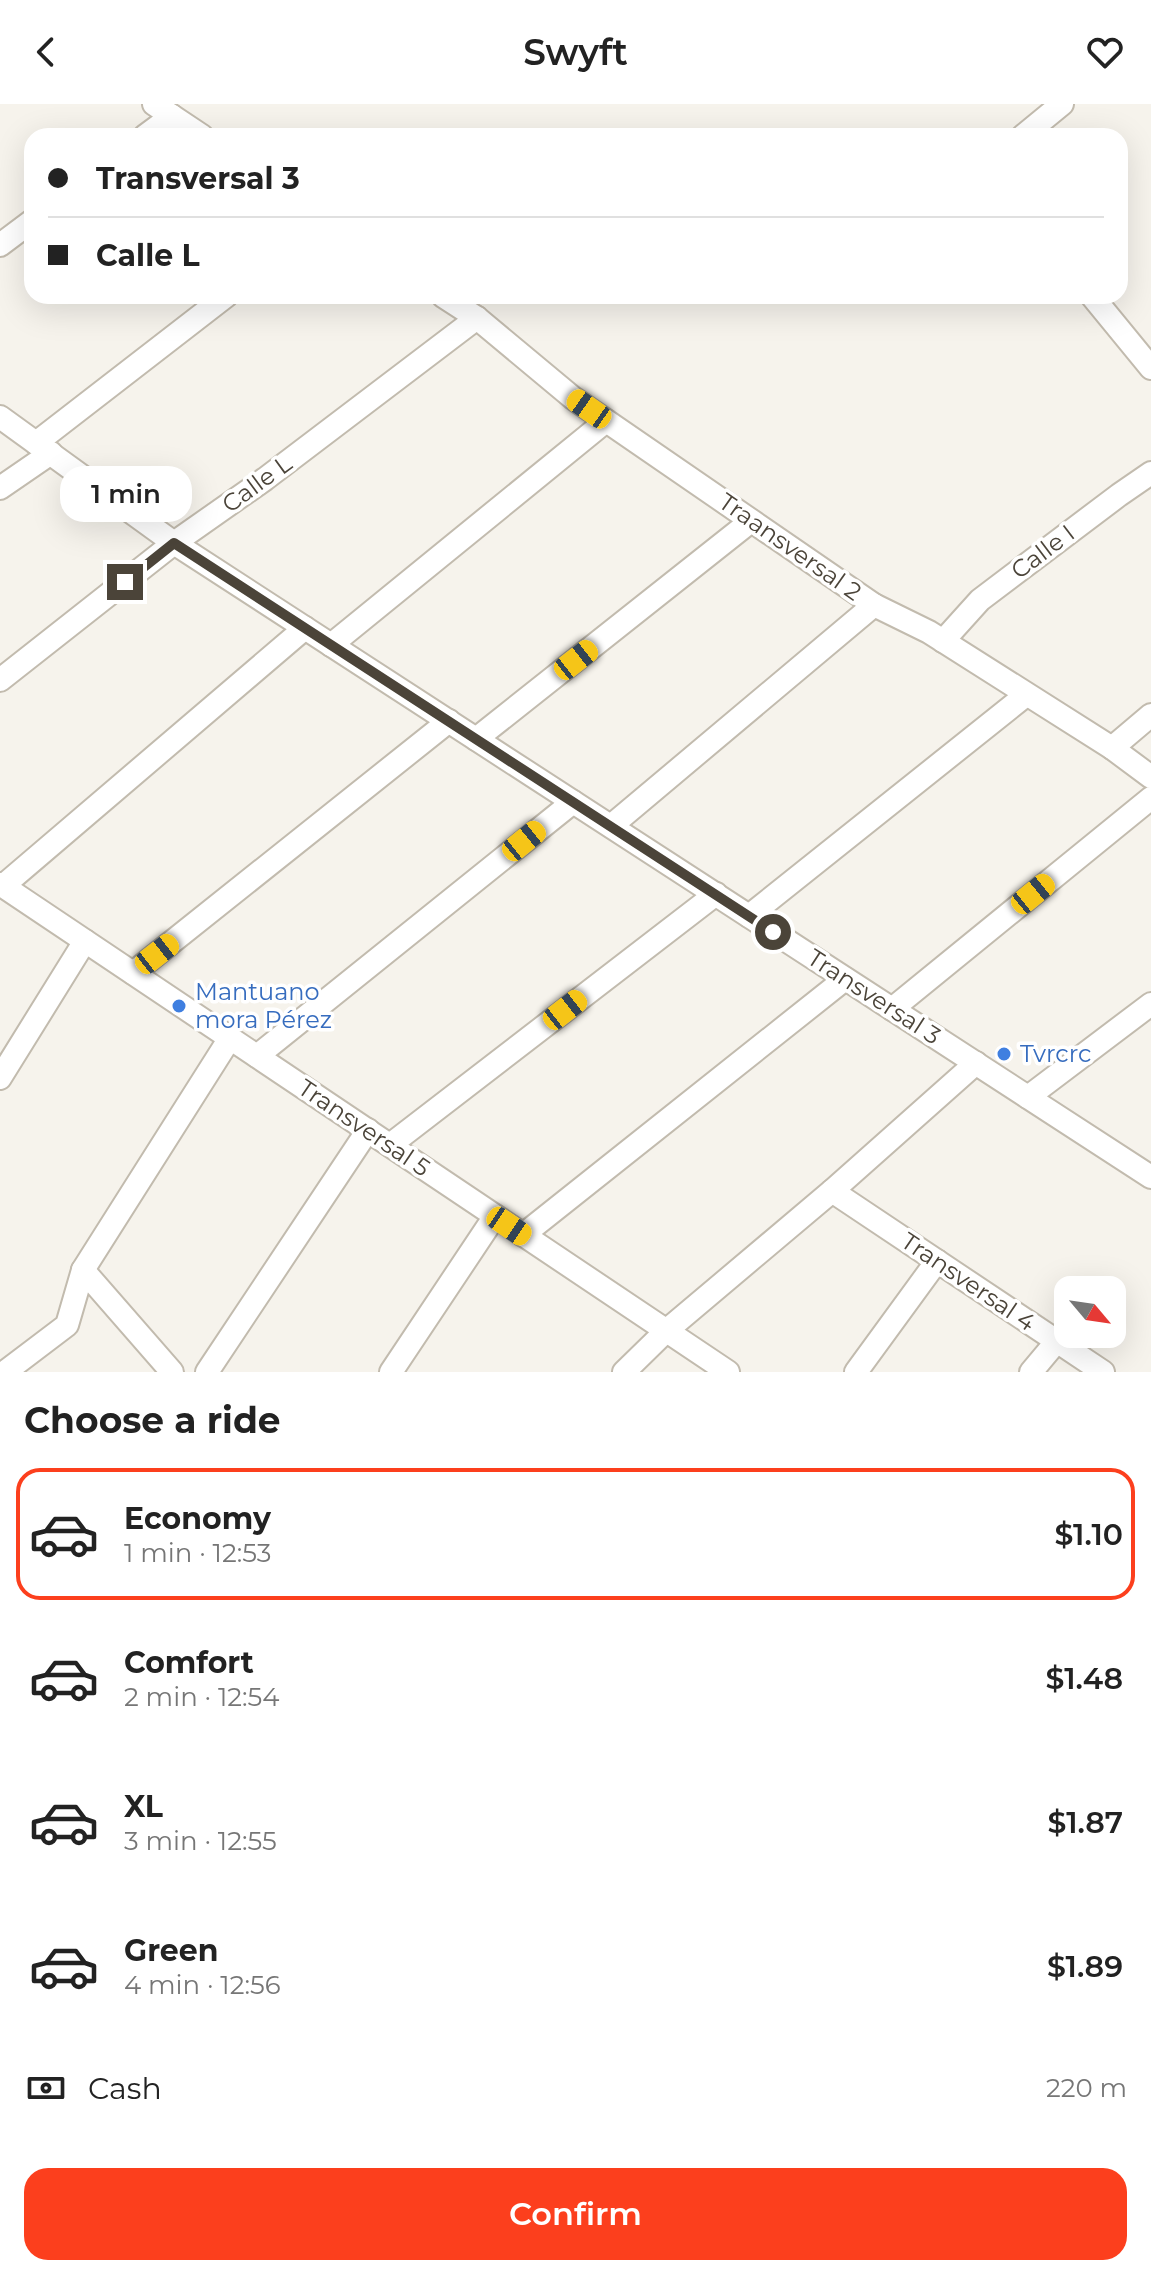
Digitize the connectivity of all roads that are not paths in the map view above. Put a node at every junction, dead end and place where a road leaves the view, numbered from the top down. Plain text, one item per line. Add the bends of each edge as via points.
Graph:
1 (1062, 104) edge
2 (163, 110) edge
3 (151, 128) edge
4 (190, 128) edge
5 (1033, 128) edge
6 (24, 227) edge
7 (0, 245) edge
8 (216, 304) edge
9 (455, 304) edge
10 (1099, 304) edge
11 (477, 318) junction
12 (1151, 368) edge
13 (0, 417) edge
14 (606, 421) junction
15 (44, 448) junction
16 (1151, 473) edge
17 (0, 488) edge
18 (751, 521) junction
19 (174, 543) junction
20 (874, 605) junction
21 (305, 628) junction
22 (943, 641) junction
23 (331, 645) junction
24 (0, 680) edge
25 (1026, 695) junction
26 (1151, 715) edge
27 (449, 721) junction
28 (476, 739) junction
29 (1112, 748) junction
30 (1151, 777) edge
31 (1151, 798) edge
32 (573, 802) junction
33 (611, 826) junction
34 (2, 885) edge
35 (716, 894) junction
36 (749, 916) junction
37 (85, 941) junction
38 (133, 973) junction
39 (845, 979) junction
40 (1151, 1004) edge
41 (892, 1009) junction
42 (230, 1038) junction
43 (257, 1056) junction
44 (976, 1063) junction
45 (0, 1078) edge
46 (1028, 1097) junction
47 (368, 1130) junction
48 (390, 1145) junction
49 (1151, 1177) edge
50 (832, 1191) junction
51 (495, 1216) junction
52 (523, 1235) junction
53 (937, 1261) junction
54 (83, 1270) junction
55 (666, 1331) junction
56 (1054, 1339) edge
57 (1054, 1345) edge
58 (1067, 1348) edge
59 (5, 1372) edge
60 (172, 1372) edge
61 (207, 1372) edge
62 (391, 1372) edge
63 (624, 1372) edge
64 (728, 1372) edge
65 (856, 1372) edge
66 (1031, 1372) edge
67 (1103, 1372) edge

1 - 5 street
2 - 3 street
2 - 4 street
6 - 7 street
8 - 15 street
9 - 11 street, Traansversal 2
10 - 12 street
11 - 14 street, Traansversal 2
11 - 19 street, Calle L
13 - 15 street, Transversal 3
14 - 18 street, Traansversal 2
14 - 23 street
15 - 17 street
15 - 19 street, Transversal 3
16 - 22 street, Calle I via 980,600
18 - 20 street, Traansversal 2
18 - 28 street
19 - 21 street, Transversal 3
19 - 24 street, Calle L
20 - 22 street, Traansversal 2
20 - 33 street
21 - 23 street, Transversal 3
21 - 34 street
22 - 25 street, Traansversal 2
23 - 27 street, Transversal 3
25 - 29 street, Traansversal 2
25 - 36 street
26 - 29 street
27 - 28 street, Transversal 3
27 - 38 street
28 - 32 street, Transversal 3
29 - 30 street, Traansversal 2
31 - 41 street
32 - 33 street, Transversal 3
32 - 43 street
33 - 35 street, Transversal 3
34 - 37 street, Transversal 5
35 - 36 street, Transversal 3
35 - 48 street
36 - 39 street, Transversal 3
37 - 38 street, Transversal 5
37 - 45 street
38 - 42 street, Transversal 5
39 - 41 street, Transversal 3
39 - 52 street
40 - 46 street
41 - 44 street, Transversal 3
42 - 43 street, Transversal 5
42 - 54 street
43 - 47 street, Transversal 5
44 - 46 street, Transversal 3
44 - 50 street
46 - 49 street, Transversal 3
47 - 48 street, Transversal 5
47 - 61 street
48 - 51 street, Transversal 5
50 - 53 street, Transversal 4
50 - 55 street
51 - 52 street, Transversal 5
51 - 62 street
52 - 55 street, Transversal 5
53 - 56 street, Transversal 4
53 - 65 street
54 - 59 street via 67,1325
54 - 60 street
55 - 63 street
55 - 64 street, Transversal 5
57 - 66 street
58 - 67 street, Transversal 4

